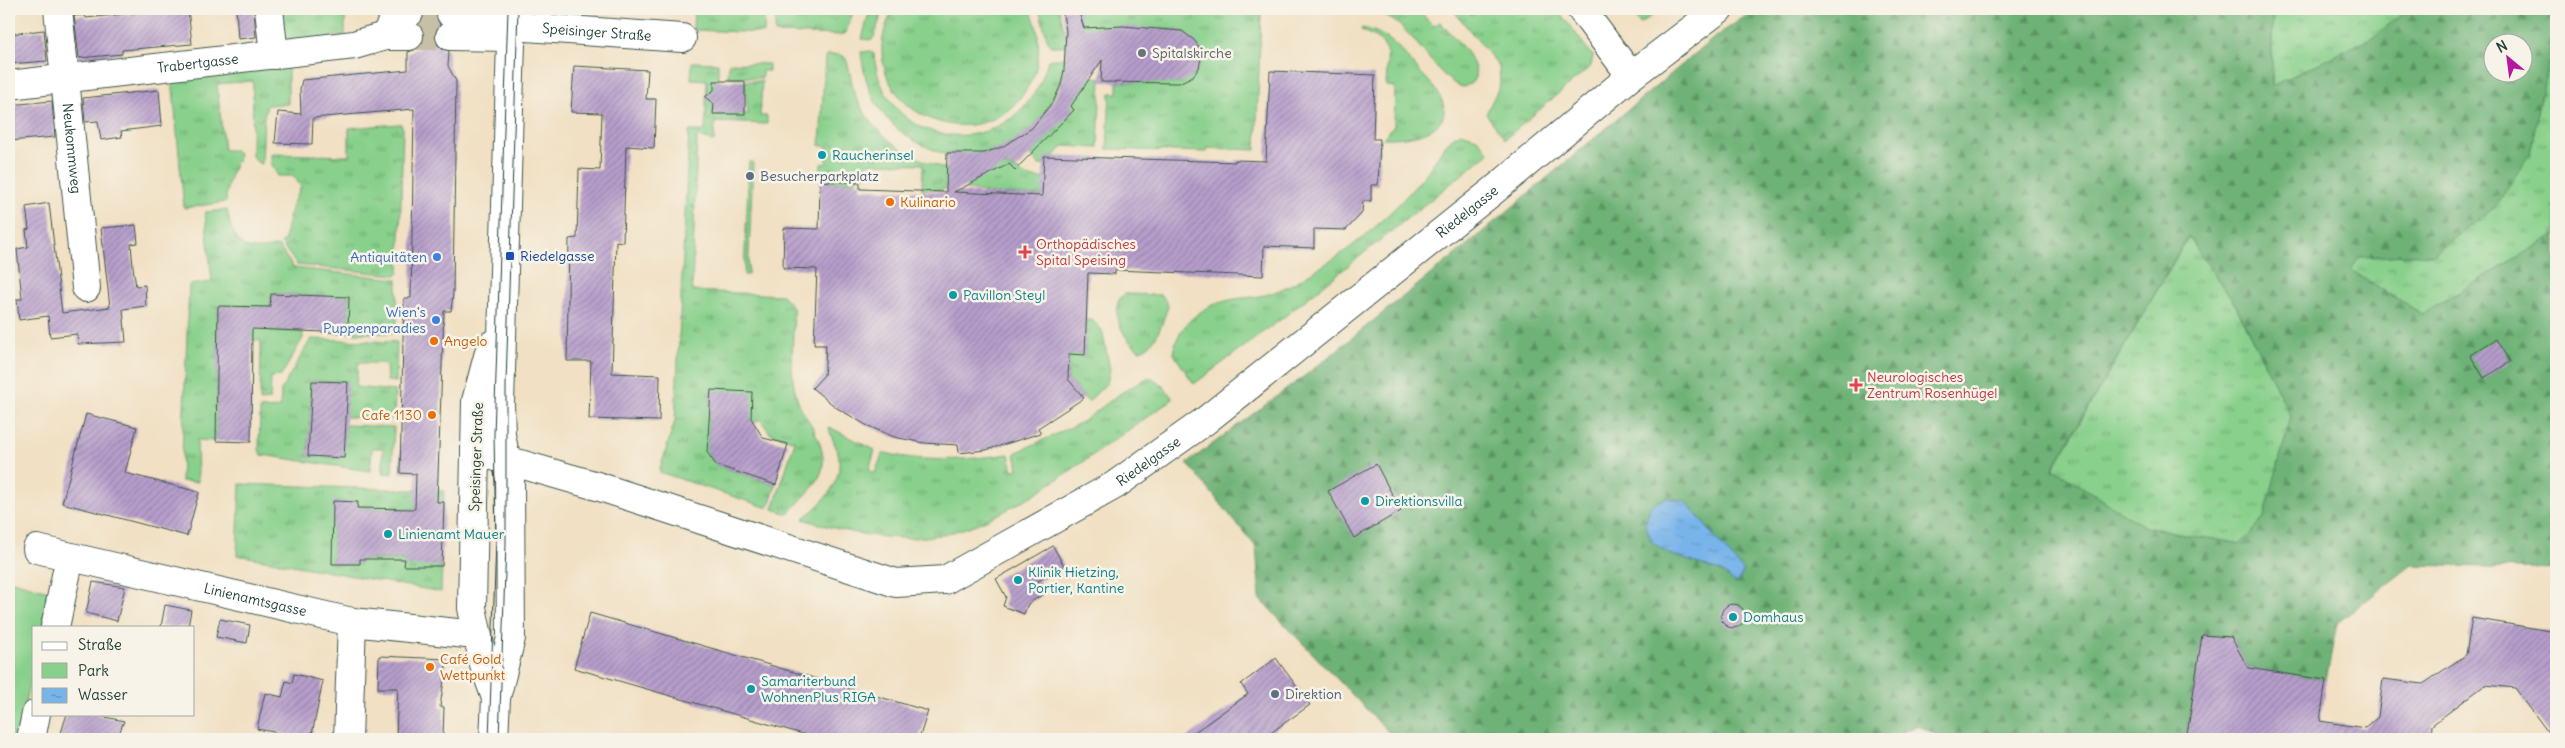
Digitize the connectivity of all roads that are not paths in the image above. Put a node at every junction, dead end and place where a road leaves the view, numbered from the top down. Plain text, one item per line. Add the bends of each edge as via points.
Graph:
1 (58, 9) edge
2 (269, 9) edge
3 (1581, 9) edge
4 (1719, 9) edge
5 (512, 22) edge
6 (450, 25) tunnel mouth
7 (401, 28) tunnel mouth
8 (682, 38) dead end
9 (274, 54) junction
10 (1631, 76) junction
11 (64, 79) junction
12 (9, 86) edge
13 (86, 288) dead end
14 (502, 306) junction
15 (475, 450) junction
16 (508, 459) junction
17 (37, 549) dead end
18 (70, 557) junction
19 (352, 622) junction
20 (55, 626) edge
21 (476, 635) junction
22 (496, 698) junction
23 (36, 716) edge
24 (31, 739) edge
25 (348, 739) edge
26 (494, 739) edge

1 - 11 street, Neukommweg
2 - 9 street
3 - 10 street
4 - 10 street, Riedelgasse
5 - 6 street
5 - 8 street, Speisinger Straße
5 - 14 street, Speisinger Straße
7 - 9 street, Trabertgasse via 354,45
9 - 11 street, Trabertgasse
10 - 16 street, Riedelgasse via 1493,191 1205,421 1115,485 945,580 896,583
11 - 12 street, Trabertgasse
11 - 13 street, Neukommweg
14 - 15 street, Speisinger Straße via 476,401
14 - 16 street, Speisinger Straße via 501,436
15 - 16 street, Riedelgasse
15 - 21 street, Speisinger Straße via 472,608
16 - 22 street, Speisinger Straße via 511,638
17 - 18 street, Linienamtsgasse
18 - 19 street, Linienamtsgasse
18 - 20 street
19 - 21 street, Linienamtsgasse
19 - 25 street
21 - 22 street, Speisinger Straße
22 - 26 street, Speisinger Straße
23 - 24 street

